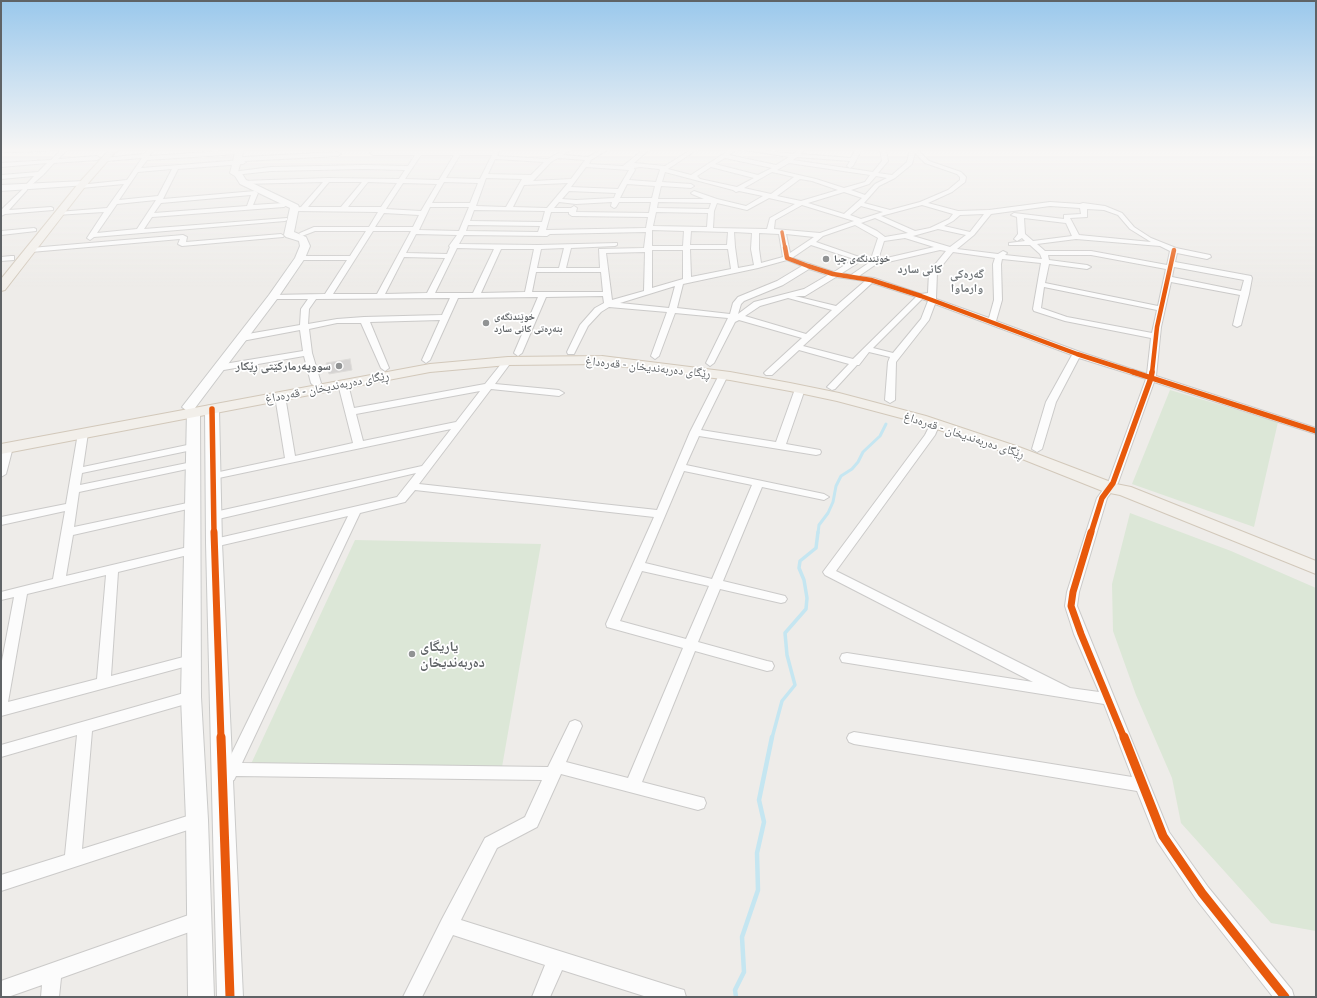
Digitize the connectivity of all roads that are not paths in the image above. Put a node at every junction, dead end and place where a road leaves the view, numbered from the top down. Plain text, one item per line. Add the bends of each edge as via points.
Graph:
1 (19, 196) edge
2 (68, 196) edge
3 (118, 196) edge
4 (161, 196) edge
5 (207, 196) edge
6 (255, 196) edge
7 (267, 196) edge
8 (307, 196) edge
9 (355, 196) edge
10 (391, 196) edge
11 (432, 196) edge
12 (476, 196) edge
13 (518, 196) edge
14 (562, 196) edge
15 (618, 196) edge
16 (655, 196) edge
17 (691, 196) edge
18 (704, 196) edge
19 (770, 196) joint
20 (827, 196) edge
21 (862, 196) edge
22 (943, 196) edge
23 (866, 197) joint
24 (159, 200) junction
25 (558, 200) junction
26 (616, 200) junction
27 (654, 201) junction
28 (691, 201) junction
29 (715, 201) junction
30 (114, 202) junction
31 (576, 202) junction
32 (11, 203) junction
33 (801, 203) junction
34 (1, 204) edge
35 (860, 204) junction
36 (427, 205) junction
37 (1083, 206) junction
38 (293, 207) junction
39 (472, 207) junction
40 (249, 208) junction
41 (510, 208) junction
42 (1022, 208) junction
43 (231, 209) junction
44 (343, 209) junction
45 (549, 209) junction
46 (923, 209) junction
47 (108, 210) junction
48 (382, 210) junction
49 (573, 210) junction
50 (711, 211) junction
51 (55, 212) junction
52 (652, 212) junction
53 (890, 212) junction
54 (987, 212) junction
55 (2, 213) edge
56 (423, 213) junction
57 (610, 214) junction
58 (150, 215) junction
59 (846, 215) junction
60 (956, 215) junction
61 (875, 216) junction
62 (1020, 216) junction
63 (1034, 218) junction
64 (285, 219) junction
65 (975, 220) junction
66 (1067, 221) junction
67 (858, 222) junction
68 (466, 223) junction
69 (224, 224) junction
70 (188, 227) junction
71 (938, 227) junction
72 (688, 228) junction
73 (370, 229) junction
74 (649, 229) junction
75 (710, 229) junction
76 (608, 230) junction
77 (732, 230) junction
78 (37, 231) junction
79 (139, 231) junction
80 (415, 231) junction
81 (544, 231) junction
82 (756, 231) junction
83 (770, 231) junction
84 (461, 232) junction
85 (782, 232) junction
86 (1, 233) edge
87 (915, 234) junction
88 (972, 234) junction
89 (92, 235) junction
90 (293, 235) junction
91 (821, 235) junction
92 (1022, 235) junction
93 (905, 236) junction
94 (1076, 237) junction
95 (183, 238) junction
96 (882, 239) junction
97 (809, 242) junction
98 (1030, 243) junction
99 (960, 244) junction
100 (1011, 244) junction
101 (86, 246) junction
102 (453, 246) junction
103 (568, 246) junction
104 (1164, 246) junction
105 (498, 247) junction
106 (542, 247) junction
107 (648, 247) junction
108 (731, 247) junction
109 (603, 248) junction
110 (686, 248) junction
111 (941, 248) junction
112 (31, 250) junction
113 (951, 250) junction
114 (1174, 250) junction
115 (1042, 253) junction
116 (401, 255) junction
117 (448, 256) junction
118 (999, 257) junction
119 (1207, 257) dead end
120 (6, 258) edge
121 (300, 258) junction
122 (351, 258) junction
123 (784, 259) junction
124 (860, 259) junction
125 (873, 263) junction
126 (1046, 263) junction
127 (758, 266) junction
128 (808, 266) junction
129 (1171, 266) junction
130 (1087, 267) dead end
131 (1, 270) edge
132 (533, 270) junction
133 (562, 270) junction
134 (605, 270) junction
135 (735, 271) junction
136 (795, 273) junction
137 (833, 274) junction
138 (853, 277) junction
139 (1168, 279) junction
140 (872, 280) junction
141 (684, 281) junction
142 (1041, 284) junction
143 (1, 287) edge
144 (807, 291) junction
145 (648, 292) junction
146 (608, 294) junction
147 (1245, 294) junction
148 (380, 295) junction
149 (430, 295) junction
150 (455, 295) junction
151 (476, 295) junction
152 (528, 295) junction
153 (543, 295) junction
154 (314, 296) junction
155 (328, 296) junction
156 (787, 296) junction
157 (922, 296) junction
158 (273, 297) junction
159 (932, 297) junction
160 (795, 299) junction
161 (608, 304) junction
162 (838, 309) junction
163 (1161, 309) junction
164 (672, 311) junction
165 (445, 317) junction
166 (734, 318) junction
167 (364, 319) junction
168 (992, 322) junction
169 (1237, 325) dead end
170 (304, 326) junction
171 (809, 336) junction
172 (1156, 336) junction
173 (242, 338) junction
174 (798, 347) junction
175 (867, 349) junction
176 (572, 352) junction
177 (308, 353) junction
178 (1077, 354) junction
179 (655, 356) junction
180 (895, 356) junction
181 (513, 357) junction
182 (426, 360) junction
183 (710, 363) junction
184 (856, 363) junction
185 (218, 368) junction
186 (382, 371) junction
187 (769, 373) junction
188 (724, 375) junction
189 (1151, 378) junction
190 (316, 383) junction
191 (343, 384) junction
192 (490, 386) junction
193 (808, 386) junction
194 (559, 393) dead end
195 (280, 396) junction
196 (890, 400) junction
197 (212, 409) junction
198 (191, 410) junction
199 (350, 412) junction
200 (934, 423) junction
201 (459, 424) junction
202 (1316, 431) edge
203 (695, 432) junction
204 (83, 433) junction
205 (359, 445) junction
206 (3, 446) edge
207 (780, 446) junction
208 (1037, 449) junction
209 (816, 452) dead end
210 (192, 456) junction
211 (290, 459) junction
212 (680, 467) junction
213 (426, 468) junction
214 (77, 471) junction
215 (1, 474) edge
216 (214, 476) junction
217 (758, 483) junction
218 (412, 486) junction
219 (1116, 487) junction
220 (74, 490) junction
221 (824, 496) dead end
222 (192, 505) junction
223 (71, 506) junction
224 (356, 510) junction
225 (661, 514) junction
226 (214, 516) junction
227 (1, 521) edge
228 (67, 532) junction
229 (214, 543) junction
230 (192, 550) junction
231 (639, 566) junction
232 (1316, 568) edge
233 (112, 570) junction
234 (59, 583) junction
235 (717, 584) junction
236 (21, 591) junction
237 (216, 595) junction
238 (1, 596) edge
239 (781, 599) dead end
240 (192, 601) junction
241 (690, 645) junction
242 (6, 652) edge
243 (848, 658) dead end
244 (191, 660) junction
245 (766, 666) dead end
246 (104, 683) junction
247 (1068, 693) junction
248 (191, 697) junction
249 (1109, 699) junction
250 (1, 704) edge
251 (1, 710) edge
252 (575, 726) dead end
253 (85, 727) junction
254 (854, 738) dead end
255 (1, 751) edge
256 (554, 770) junction
257 (226, 775) junction
258 (1143, 785) junction
259 (632, 786) junction
260 (698, 803) dead end
261 (197, 820) junction
262 (72, 860) junction
263 (1, 883) edge
264 (200, 920) junction
265 (448, 924) junction
266 (557, 959) junction
267 (52, 972) junction
268 (1, 990) edge
269 (673, 996) edge
270 (50, 997) edge
271 (201, 997) edge
272 (230, 997) edge
273 (412, 997) edge
274 (541, 997) edge
275 (1285, 997) edge

1 - 32 street
2 - 51 main road
3 - 30 street
4 - 24 street
5 - 24 street
6 - 40 street
7 - 38 street
8 - 38 street
9 - 44 street
10 - 48 street
11 - 36 street
12 - 39 street
13 - 41 street
14 - 25 street
15 - 26 street
16 - 27 street
17 - 28 street
18 - 29 street
19 - 29 street via 747,208
19 - 33 street
20 - 33 street
21 - 23 street
22 - 46 street
23 - 35 street
24 - 30 street
24 - 58 street
25 - 31 street
25 - 45 street
26 - 27 street
26 - 31 street
26 - 57 street
27 - 28 street
27 - 52 street
28 - 29 street
29 - 50 street
30 - 47 street
31 - 49 street
32 - 34 street
32 - 55 street
33 - 59 street
33 - 83 street via 772,220
35 - 53 street
35 - 59 street
36 - 39 street
36 - 56 street
37 - 42 street via 1050,204
37 - 66 street via 1085,216 1066,216
37 - 104 street via 1115,211 1125,218 1132,228
38 - 40 street
38 - 44 street
38 - 64 street via 288,207
38 - 90 street
39 - 41 street
39 - 68 street
40 - 43 street
41 - 45 street
42 - 54 street
42 - 63 street
43 - 58 street
43 - 69 street
44 - 48 street
45 - 49 street
45 - 81 street
46 - 53 street via 906,208
46 - 60 street
47 - 51 street
47 - 89 street
48 - 56 street
48 - 73 street
49 - 57 street via 572,214
50 - 52 street
50 - 75 street
51 - 55 street
51 - 78 main road
52 - 57 street
52 - 74 street
53 - 61 street
54 - 60 street
54 - 62 street
54 - 65 street
56 - 80 street
57 - 76 street
58 - 79 street
59 - 67 street
60 - 65 street
60 - 71 street
61 - 67 street
61 - 87 street
62 - 63 street
62 - 92 street
63 - 66 street
64 - 69 street
64 - 90 street
65 - 88 street
66 - 94 street
67 - 91 street
67 - 96 street via 881,235
68 - 81 street
68 - 84 street
69 - 70 street
70 - 79 street
70 - 95 street
71 - 87 street
71 - 88 street
72 - 74 street
72 - 75 street
72 - 110 street
73 - 80 street
73 - 90 street via 314,229
73 - 122 street
74 - 76 street
74 - 107 street
75 - 77 street
76 - 81 street
76 - 109 street
77 - 82 street
77 - 108 street
78 - 86 street
78 - 112 main road
78 - 120 main road
79 - 89 street
80 - 84 street
80 - 116 street
81 - 84 street
81 - 106 street
82 - 83 street
82 - 127 street via 755,249
83 - 85 street
84 - 102 street
85 - 91 street
85 - 123 street
87 - 93 street
88 - 99 street
89 - 101 street
90 - 95 street via 182,244
90 - 121 street via 305,246
91 - 97 street
92 - 98 street
92 - 100 street
93 - 96 street
93 - 111 street
94 - 98 street
94 - 104 street
95 - 101 street
96 - 125 street
97 - 123 street
97 - 124 street
98 - 100 street
98 - 115 street
99 - 111 street
99 - 113 street
100 - 118 street
101 - 112 street
102 - 105 street
102 - 117 street
103 - 106 street
103 - 109 street
103 - 133 street
104 - 114 street
105 - 106 street
105 - 151 street
106 - 132 street
107 - 109 street
107 - 110 street
107 - 145 street
108 - 110 street
108 - 135 street
109 - 134 street
110 - 141 street
111 - 113 street
111 - 125 street
112 - 143 main road
113 - 118 street
113 - 159 street via 933,272
114 - 119 street
114 - 129 street
115 - 126 street
115 - 129 street via 1091,253
116 - 117 street
116 - 148 street
117 - 149 street
118 - 126 street
118 - 168 street via 998,300
120 - 131 main road
121 - 122 street
121 - 158 street
122 - 155 street
123 - 127 street
123 - 128 street
123 - 136 street
124 - 125 street
124 - 137 street
125 - 138 street
126 - 130 street
126 - 142 street
127 - 135 street
128 - 136 street
128 - 137 street
129 - 139 street
129 - 147 street via 1248,278
132 - 133 street
132 - 152 street
133 - 134 street
134 - 146 street
135 - 141 street
136 - 166 street via 780,283 739,301 735,305
137 - 138 street
137 - 144 street
138 - 140 street
139 - 147 street
139 - 163 street
140 - 157 street
140 - 162 street
141 - 145 street
141 - 164 street
142 - 163 street
142 - 172 street via 1037,309 1065,319
144 - 156 street
144 - 160 street
145 - 161 street
146 - 153 street
146 - 161 street
147 - 169 street
148 - 149 street
148 - 155 street
149 - 150 street
150 - 151 street
150 - 165 street
151 - 152 street
152 - 153 street
153 - 181 street
154 - 155 street
154 - 158 street
154 - 170 street via 305,309
156 - 160 street
156 - 166 street via 757,304
157 - 159 street
157 - 175 street
158 - 173 street
159 - 168 street
159 - 180 street via 925,320
160 - 162 street
161 - 164 street
161 - 176 street via 598,310 584,325
162 - 171 street
163 - 172 street
164 - 166 street
164 - 179 street
165 - 167 street
165 - 182 street
166 - 171 street
166 - 183 street
167 - 170 street
167 - 186 street
168 - 178 street
170 - 173 street
170 - 177 street
171 - 174 street
172 - 189 street
173 - 185 street
174 - 184 street
174 - 187 street
175 - 180 street
175 - 184 street
176 - 179 main road
176 - 181 main road
177 - 185 street
177 - 190 street
178 - 189 street
178 - 208 street via 1051,402
179 - 183 main road
180 - 196 street
181 - 182 main road
181 - 186 main road, ڕێگای دەربەندیخان - قەرەداغ via 430,368
181 - 188 main road, ڕێگای دەربەندیخان - قەرەداغ via 602,360
181 - 192 street
182 - 186 main road
183 - 187 main road
184 - 193 street
185 - 198 street
186 - 190 main road
186 - 191 main road, ڕێگای دەربەندیخان - قەرەداغ
187 - 193 main road
188 - 193 main road, ڕێگای دەربەندیخان - قەرەداغ
188 - 203 street
189 - 202 street
189 - 219 street
190 - 198 main road
191 - 195 main road, ڕێگای دەربەندیخان - قەرەداغ
191 - 199 street
192 - 194 street
192 - 199 street
192 - 201 street
193 - 196 main road
193 - 200 main road, ڕێگای دەربەندیخان - قەرەداغ
193 - 207 street
195 - 197 main road, ڕێگای دەربەندیخان - قەرەداغ
195 - 211 street
196 - 208 main road via 969,424
197 - 198 main road, ڕێگای دەربەندیخان - قەرەداغ
197 - 216 street
198 - 204 main road, ڕێگای دەربەندیخان - قەرەداغ
198 - 206 main road
198 - 210 street
199 - 205 street
200 - 219 main road, ڕێگای دەربەندیخان - قەرەداغ
200 - 247 street via 930,435 829,572
201 - 205 street
201 - 213 street
203 - 207 street
203 - 212 street
204 - 206 main road, ڕێگای دەربەندیخان - قەرەداغ
204 - 214 street
205 - 211 street
206 - 215 street
207 - 209 street
208 - 219 main road
210 - 214 street
210 - 220 street
210 - 222 street
211 - 216 street
212 - 217 street
212 - 225 street
213 - 218 street
213 - 226 street
214 - 220 street
216 - 226 street
217 - 221 street
217 - 235 street
218 - 224 street via 401,500
218 - 225 street
219 - 232 main road, ڕێگای دەربەندیخان - قەرەداغ
219 - 249 street via 1102,498 1073,592 1072,606
220 - 223 street
222 - 228 street
222 - 230 street
223 - 227 street
223 - 228 street
224 - 229 street
224 - 257 street
225 - 231 street
226 - 229 street
228 - 234 street
229 - 237 street
230 - 233 street
230 - 240 street
231 - 235 street
231 - 241 street via 612,624
233 - 234 street
233 - 246 street
234 - 236 street
235 - 239 street
235 - 241 street
236 - 238 street
236 - 242 street
237 - 240 street
237 - 257 street
240 - 244 street
241 - 245 street
241 - 259 street
242 - 250 street
243 - 247 street
244 - 246 street
244 - 248 street
246 - 251 street
247 - 249 street
248 - 253 street
248 - 261 street
249 - 258 street
252 - 256 street
253 - 255 street
253 - 262 street
254 - 258 street
256 - 257 street
256 - 259 street
256 - 265 street via 531,822 491,843
257 - 272 street
258 - 275 street via 1163,836 1202,893
259 - 260 street
261 - 262 street
261 - 264 street
262 - 263 street
264 - 267 street
264 - 271 street
265 - 266 street
265 - 273 street
266 - 269 street
266 - 274 street
267 - 268 street
267 - 270 street

